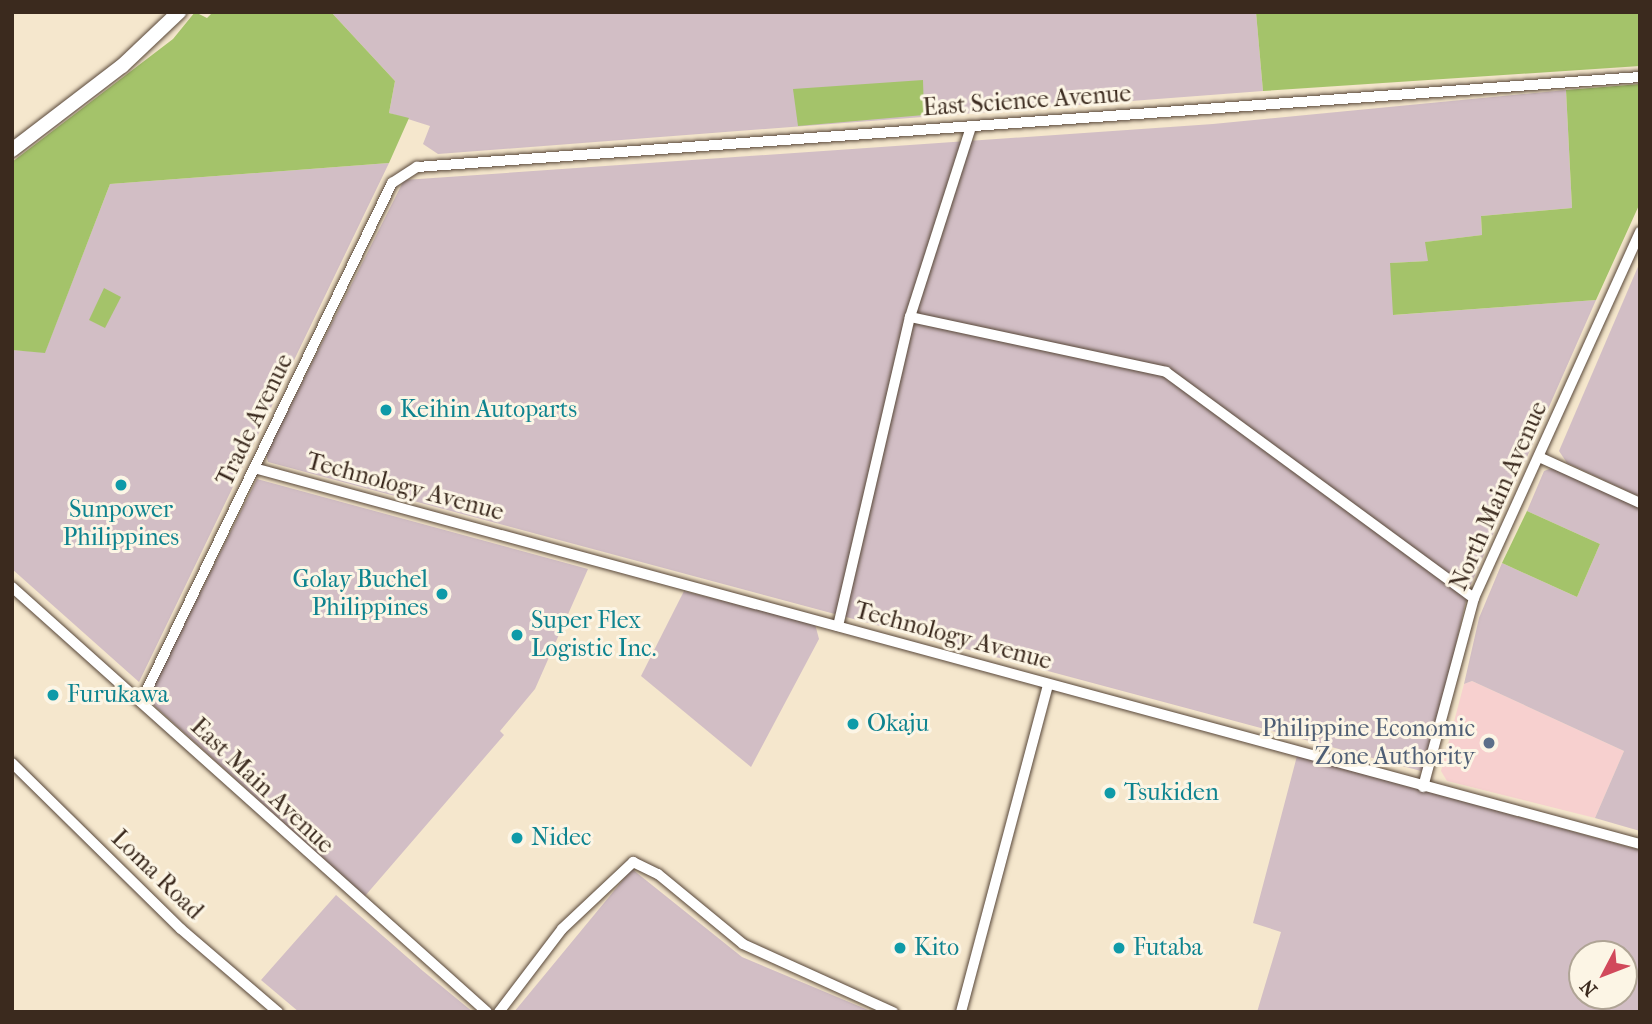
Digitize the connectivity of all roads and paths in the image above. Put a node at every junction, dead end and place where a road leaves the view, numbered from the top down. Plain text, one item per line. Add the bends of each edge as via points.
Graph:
1 (179, 12) edge
2 (1640, 77) edge
3 (971, 127) junction
4 (12, 150) edge
5 (417, 167) joint
6 (1640, 232) edge
7 (910, 317) junction
8 (1539, 457) junction
9 (254, 468) junction
10 (1640, 503) edge
11 (12, 587) edge
12 (1474, 598) junction
13 (838, 626) junction
14 (1048, 684) junction
15 (141, 702) junction
16 (12, 763) edge
17 (1423, 787) junction
18 (1640, 844) edge
19 (278, 1012) edge
20 (487, 1012) edge
21 (499, 1012) edge
22 (893, 1012) edge
23 (961, 1012) edge

1 - 4 main road via 122,66
2 - 3 street, East Science Avenue
3 - 5 street, East Science Avenue
3 - 7 street
5 - 9 street, Trade Avenue via 392,183
6 - 8 street, North Main Avenue
7 - 12 street via 1166,372
7 - 13 street
8 - 10 street
8 - 12 street, North Main Avenue
9 - 13 street, Technology Avenue
9 - 15 street, Trade Avenue
11 - 15 street, East Main Avenue
12 - 17 street, North Main Avenue
13 - 14 street, Technology Avenue
14 - 17 street, Technology Avenue
14 - 23 street
15 - 20 street, East Main Avenue
16 - 19 street, Loma Road via 190,937
17 - 18 street, Technology Avenue
21 - 22 street via 562,929 633,862 658,874 743,944

